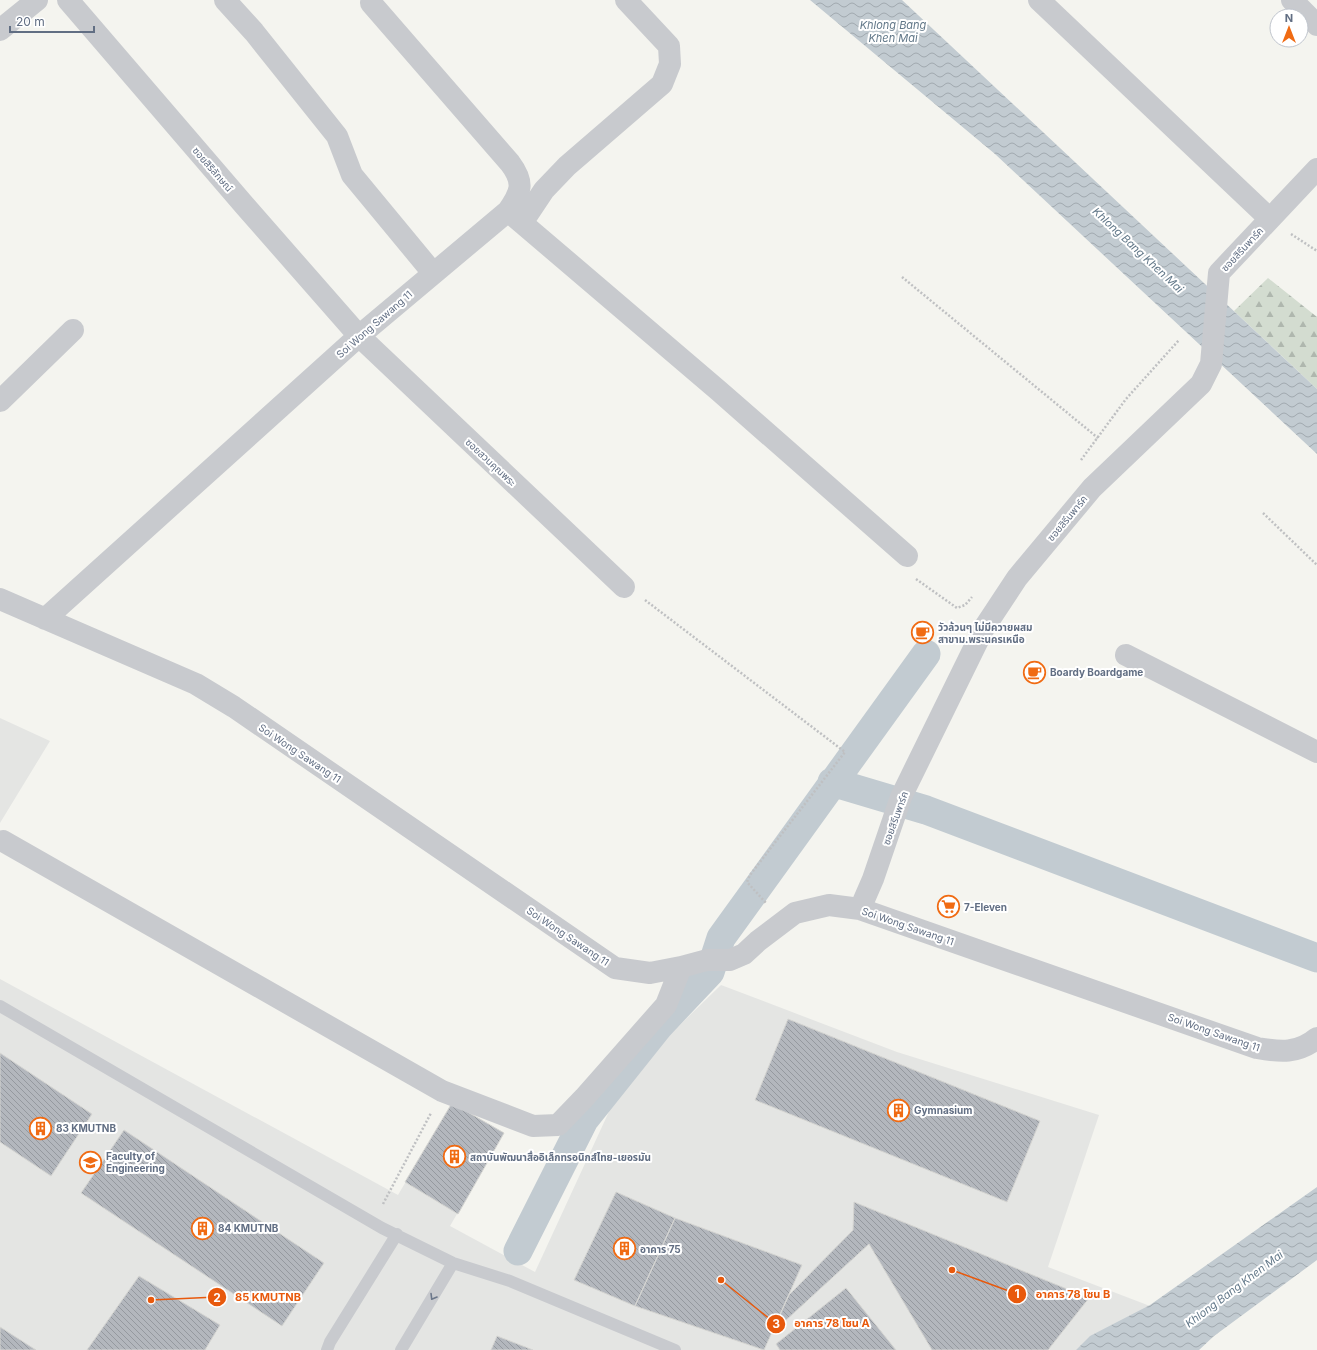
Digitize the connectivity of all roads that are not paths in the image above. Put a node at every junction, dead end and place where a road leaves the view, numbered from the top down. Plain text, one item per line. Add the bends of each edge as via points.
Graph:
1 (37, 0) edge
2 (68, 0) edge
3 (225, 0) edge
4 (626, 0) edge
5 (1039, 0) edge
6 (1292, 0) edge
7 (371, 3) dead end
8 (1317, 25) edge
9 (0, 30) edge
10 (1317, 169) edge
11 (515, 217) junction
12 (1270, 219) junction
13 (433, 273) junction
14 (73, 330) dead end
15 (359, 336) junction
16 (0, 401) edge
17 (907, 556) dead end
18 (624, 587) dead end
19 (0, 599) edge
20 (45, 619) junction
21 (1126, 655) dead end
22 (1317, 752) edge
23 (2, 841) dead end
24 (860, 909) junction
25 (681, 967) junction
26 (0, 1006) edge
27 (1317, 1038) edge
28 (397, 1234) junction
29 (452, 1263) junction
30 (327, 1350) edge
31 (401, 1350) edge
32 (675, 1350) edge

1 - 9 street
2 - 15 street, ซอยสิริลักษณ์
3 - 13 street via 254,32 337,136 352,175
4 - 11 street via 669,46 670,64 662,84 567,166
5 - 12 street
6 - 8 street
7 - 11 street, Soi Wong Sawang 11 via 518,173 520,182
10 - 12 street, ซอยสิรีนพาร์ค
11 - 13 street, Soi Wong Sawang 11
11 - 17 street
12 - 24 street, ซอยสิรีนพาร์ค via 1219,273 1211,364 1201,384 1092,488 1017,578 984,628 901,797
13 - 15 street, Soi Wong Sawang 11
14 - 16 street
15 - 18 street, ซอยสวนคุณพระ
15 - 20 street, Soi Wong Sawang 11
19 - 20 street, Soi Wong Sawang 11
20 - 25 street, Soi Wong Sawang 11 via 202,687 615,968 650,972
21 - 22 street
23 - 25 street via 442,1091 533,1126 558,1125 584,1098 666,1004
24 - 25 street, Soi Wong Sawang 11 via 829,905 795,913 758,940 744,954 730,960 707,960
24 - 27 street, Soi Wong Sawang 11 via 1257,1048 1281,1052 1300,1050
26 - 28 lane
28 - 29 lane
28 - 30 lane
29 -> 31 lane
29 - 32 lane via 510,1281

